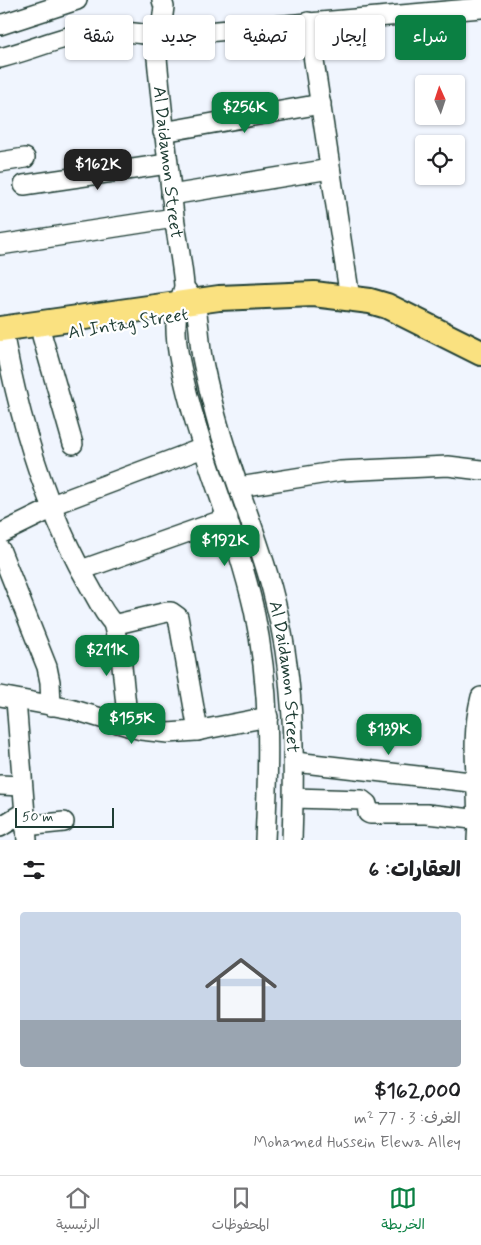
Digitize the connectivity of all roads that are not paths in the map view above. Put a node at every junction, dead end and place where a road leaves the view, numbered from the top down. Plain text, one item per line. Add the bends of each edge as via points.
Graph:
1 (77, 0) edge
2 (481, 8) edge
3 (215, 21) edge
4 (308, 22) junction
5 (143, 24) edge
6 (0, 25) edge
7 (0, 58) edge
8 (162, 60) edge
9 (320, 104) junction
10 (163, 132) junction
11 (25, 158) dead end
12 (0, 162) edge
13 (167, 164) junction
14 (330, 169) junction
15 (24, 185) dead end
16 (172, 195) junction
17 (174, 218) junction
18 (0, 245) edge
19 (350, 298) junction
20 (186, 304) junction
21 (42, 336) junction
22 (2, 338) edge
23 (481, 353) edge
24 (202, 356) junction
25 (180, 362) junction
26 (73, 444) dead end
27 (203, 448) junction
28 (481, 470) edge
29 (239, 487) junction
30 (52, 507) junction
31 (228, 518) junction
32 (0, 534) edge
33 (0, 549) edge
34 (80, 570) junction
35 (113, 623) junction
36 (481, 697) edge
37 (8, 698) edge
38 (51, 706) junction
39 (268, 717) junction
40 (128, 726) junction
41 (198, 731) junction
42 (295, 762) junction
43 (479, 783) junction
44 (0, 785) edge
45 (22, 786) junction
46 (294, 798) junction
47 (481, 820) edge
48 (64, 822) dead end
49 (25, 826) edge
50 (0, 827) edge
51 (265, 840) edge
52 (292, 840) edge
53 (477, 840) edge

1 - 6 street
2 - 4 street
3 - 4 street
4 - 9 street
5 - 7 street via 84,34
8 - 10 street, Al Daidamon Street
9 - 10 street
9 - 14 street
10 - 13 street, Al Daidamon Street
11 - 12 street
13 - 15 street
13 - 16 street, Al Daidamon Street
14 - 16 street
14 - 19 street
16 - 17 street, Al Daidamon Street
17 - 18 street
17 - 20 street, Al Daidamon Street
19 - 20 main road, Al Intag Street via 294,294
19 - 23 main road, Al Intag Street via 387,306
20 - 21 main road, Al Intag Street
20 - 22 main road, Al Intag Street
20 - 24 street, Al Daidamon Street
20 - 25 street, Al Daidamon Street via 176,343
21 - 22 main road, Al Intag Street
21 - 26 street
22 - 30 street via 24,427
24 - 25 street
24 - 29 street, Al Daidamon Street via 222,440
25 - 27 street, Al Daidamon Street
27 - 30 street
27 - 31 street, Al Daidamon Street
28 - 29 street via 448,466 340,470
29 - 42 street, Al Daidamon Street via 263,557 282,634 290,685
30 - 32 street
30 - 34 street
31 - 34 street
31 - 39 street, Al Daidamon Street via 259,638
33 - 38 street via 47,667
34 - 35 street
35 - 40 street via 121,656
35 - 41 street via 167,612 178,616
36 - 43 street via 475,732
37 - 38 street
37 - 45 street
38 - 40 street
39 - 41 street
39 - 51 street, Al Daidamon Street
40 - 41 street via 168,734
42 - 43 street
42 - 46 street, Al Daidamon Street
43 - 47 street
44 - 45 street
45 - 49 street
46 - 47 street via 362,800 370,814 428,814
46 - 52 street, Al Daidamon Street
47 - 53 street
48 - 49 street
49 - 50 street

